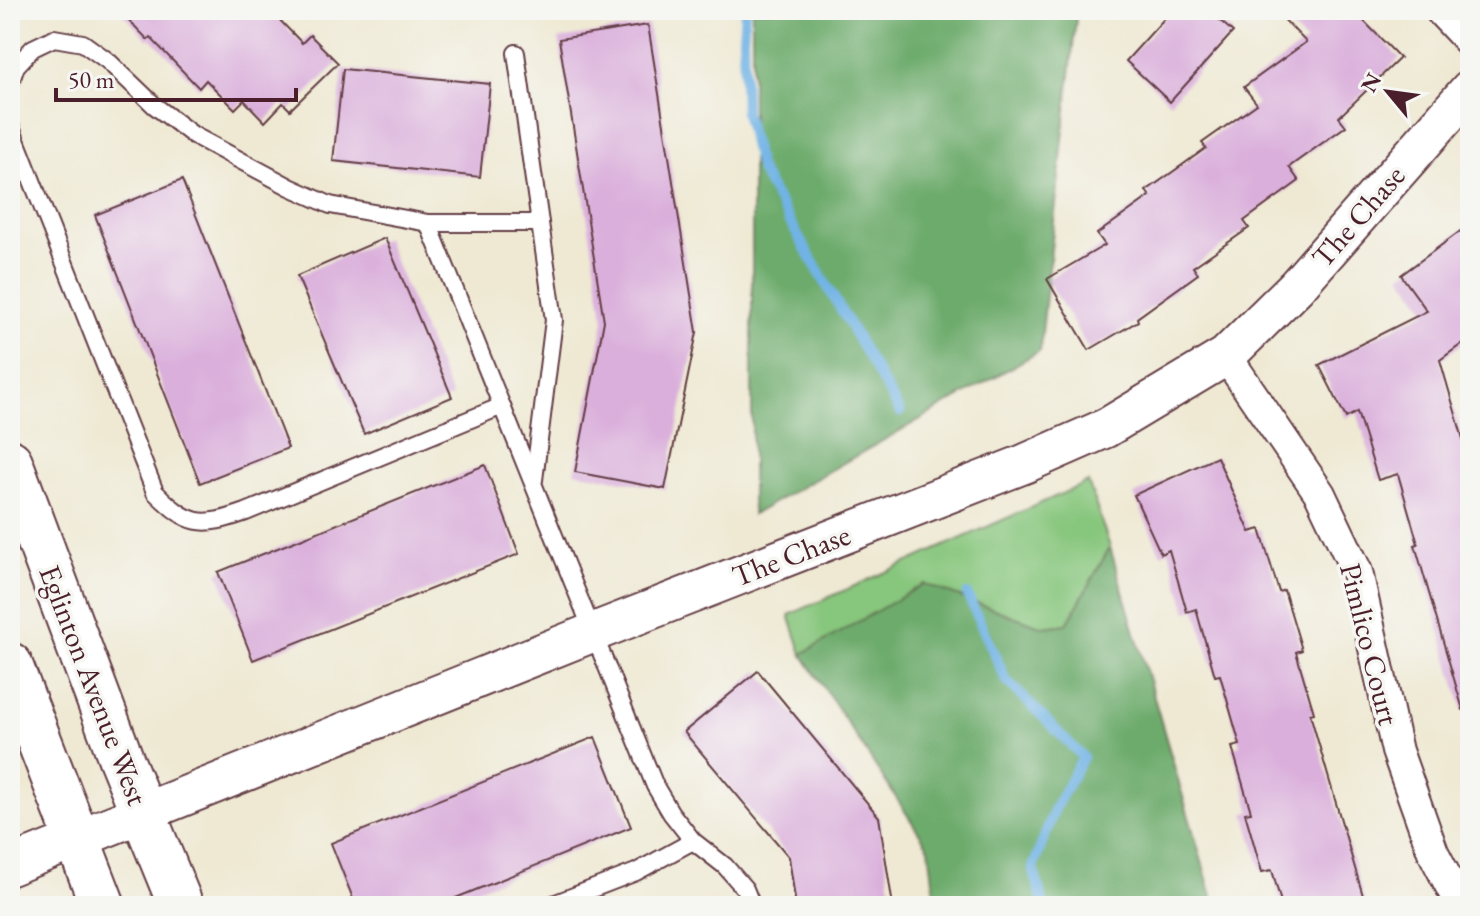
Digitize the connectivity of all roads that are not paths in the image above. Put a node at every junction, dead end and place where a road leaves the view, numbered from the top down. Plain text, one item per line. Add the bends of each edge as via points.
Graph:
1 (1440, 10) edge
2 (1470, 42) edge
3 (516, 53) dead end
4 (10, 84) edge
5 (1470, 89) edge
6 (10, 125) edge
7 (428, 223) junction
8 (540, 223) junction
9 (1226, 356) junction
10 (502, 406) junction
11 (10, 462) edge
12 (533, 482) junction
13 (594, 632) junction
14 (10, 665) edge
15 (143, 812) junction
16 (77, 839) junction
17 (693, 841) junction
18 (10, 866) edge
19 (103, 906) edge
20 (181, 906) edge
21 (548, 906) edge
22 (752, 906) edge
23 (1461, 906) edge

1 - 2 street
3 - 8 lane
4 - 7 lane via 16,66 33,48 54,38 83,43 193,135 290,187 330,205
5 - 9 street, The Chase via 1296,287
6 - 10 lane via 155,492 192,522 220,521 246,512
7 - 8 lane
7 - 10 lane
8 - 12 lane via 554,320
9 - 13 street, The Chase via 1106,428 1038,458
9 - 23 street, Pimlico Court via 1320,494 1357,572 1397,751 1433,852
10 - 12 lane
11 - 15 main road, Eglinton Avenue West
12 - 13 lane
13 - 15 street, The Chase
13 - 17 lane via 655,786
14 - 16 main road
15 - 16 street, The Chase
15 - 20 main road, Eglinton Avenue West
16 - 18 street, The Chase
16 - 19 main road
17 - 21 lane via 636,872
17 - 22 lane via 725,866

